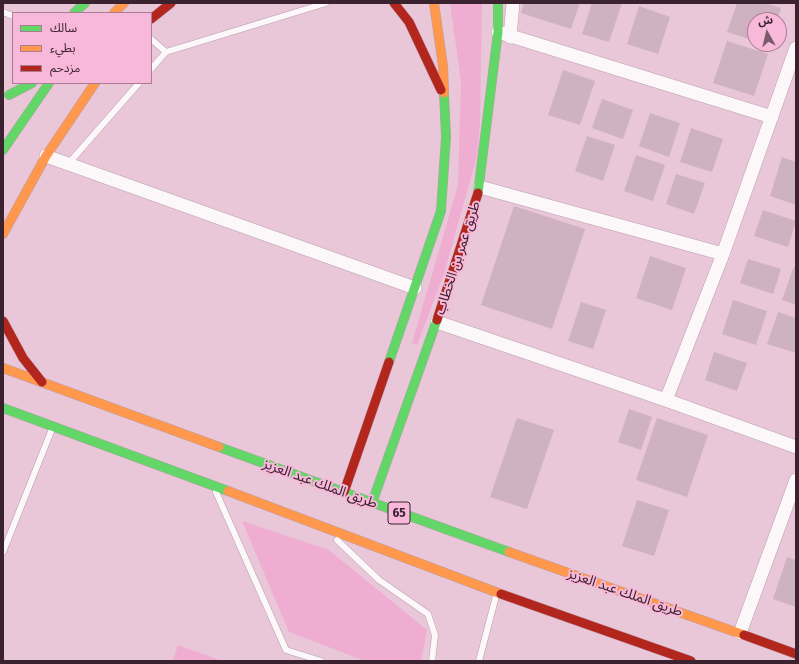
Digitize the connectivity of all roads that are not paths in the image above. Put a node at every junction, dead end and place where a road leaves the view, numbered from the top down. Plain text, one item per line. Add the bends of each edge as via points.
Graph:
1 (85, 3) edge
2 (124, 3) edge
3 (171, 3) edge
4 (326, 3) edge
5 (394, 3) edge
6 (434, 3) edge
7 (498, 3) edge
8 (513, 3) edge
9 (75, 12) edge
10 (115, 12) edge
11 (152, 18) edge
12 (504, 35) junction
13 (152, 40) edge
14 (796, 48) edge
15 (166, 52) junction
16 (152, 68) edge
17 (16, 84) edge
18 (30, 84) edge
19 (48, 84) edge
20 (94, 84) edge
21 (138, 84) edge
22 (9, 95) junction
23 (444, 96) junction
24 (3, 104) edge
25 (772, 117) junction
26 (3, 150) edge
27 (46, 156) junction
28 (69, 163) junction
29 (480, 187) junction
30 (3, 234) edge
31 (723, 254) junction
32 (415, 288) junction
33 (3, 321) edge
34 (437, 322) junction
35 (3, 368) edge
36 (42, 382) junction
37 (666, 400) junction
38 (3, 408) edge
39 (53, 426) junction
40 (796, 446) edge
41 (796, 480) edge
42 (213, 485) junction
43 (344, 492) junction
44 (372, 503) junction
45 (322, 525) junction
46 (3, 552) edge
47 (496, 592) junction
48 (740, 633) junction
49 (796, 654) edge
50 (679, 659) edge
51 (321, 661) edge
52 (432, 661) edge
53 (479, 661) edge
54 (691, 661) edge

1 - 9 main road
2 - 10 main road
3 - 11 main road
4 - 15 lane
5 - 23 main road via 409,22
6 - 23 main road via 443,66
7 - 12 main road, طريق عمر بن الخطاب
8 - 12 street
12 - 25 street
12 - 29 main road, طريق عمر بن الخطاب
13 - 15 lane
14 - 25 street
15 - 16 lane
17 - 22 main road
18 - 22 main road
19 - 26 main road
20 - 27 main road
21 - 28 lane
22 - 24 main road
23 - 32 main road via 446,137 441,211
25 - 31 street
27 - 28 street
27 - 30 main road
28 - 32 street
29 - 31 street
29 - 34 main road, طريق عمر بن الخطاب
31 - 37 street
32 - 43 main road
33 - 36 main road via 23,358
34 - 37 street
34 - 44 main road, طريق عمر بن الخطاب
35 - 36 main road, طريق الملك عبد العزيز / 65
36 - 43 main road, طريق الملك عبد العزيز / 65
37 - 40 street
38 - 39 main road
39 - 42 main road
39 - 46 lane
41 - 48 street
42 - 45 main road
42 - 51 lane via 286,650
43 - 44 main road, طريق الملك عبد العزيز / 65
44 - 48 main road, طريق الملك عبد العزيز / 65
45 - 47 main road
45 - 52 lane via 380,580 428,614 435,635
47 - 50 main road
47 - 53 lane
48 - 49 main road, طريق الملك عبد العزيز / 65
50 - 54 main road

